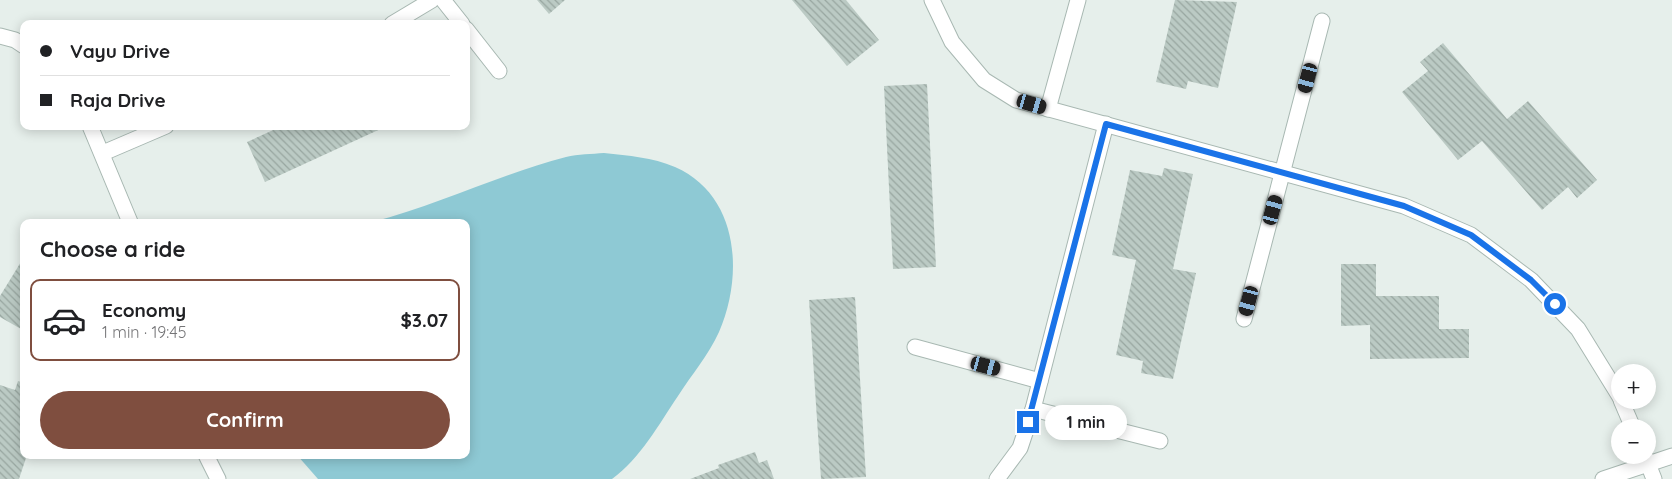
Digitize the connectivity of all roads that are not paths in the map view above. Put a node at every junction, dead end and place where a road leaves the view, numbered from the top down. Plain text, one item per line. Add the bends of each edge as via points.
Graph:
1 (432, 0) edge
2 (443, 0) edge
3 (932, 0) edge
4 (1078, 0) edge
5 (399, 20) edge
6 (459, 20) edge
7 (1322, 21) dead end
8 (470, 34) edge
9 (0, 36) edge
10 (20, 43) edge
11 (499, 71) dead end
12 (1048, 109) junction
13 (1106, 124) junction
14 (92, 130) edge
15 (157, 130) edge
16 (103, 153) junction
17 (1283, 174) junction
18 (129, 219) edge
19 (1244, 319) dead end
20 (915, 347) dead end
21 (1040, 381) junction
22 (1611, 383) edge
23 (1033, 409) junction
24 (1160, 441) dead end
25 (1672, 456) edge
26 (208, 459) edge
27 (1656, 459) edge
28 (1638, 464) edge
29 (1648, 464) edge
30 (218, 479) edge
31 (997, 479) edge
32 (1604, 479) edge
33 (1654, 479) edge

1 - 5 street
2 - 6 street
3 - 12 street via 952,42 984,80 1016,100
4 - 12 street
7 - 17 street
8 - 11 street
9 - 10 street
12 - 13 street
13 - 17 street
13 - 21 street
14 - 16 street
15 - 16 street
16 - 18 street
17 - 19 street
17 - 22 street via 1404,206 1471,235 1531,280 1578,329
20 - 21 street
21 - 23 street
23 - 24 street
23 - 31 street via 1020,448
25 - 27 street
26 - 30 street
28 - 32 street
29 - 33 street

